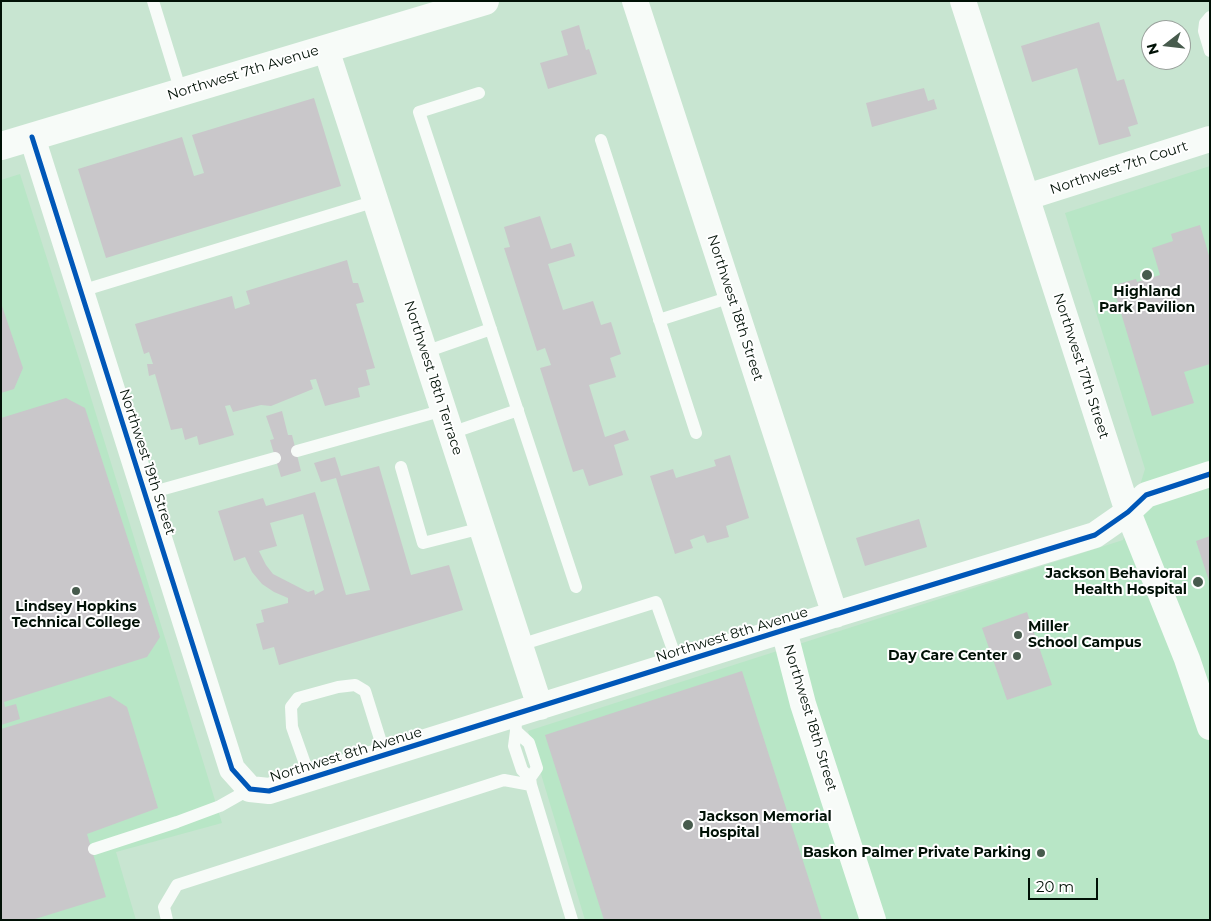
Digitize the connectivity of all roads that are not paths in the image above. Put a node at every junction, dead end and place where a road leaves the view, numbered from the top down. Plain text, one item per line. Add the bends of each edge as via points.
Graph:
1 (153, 1) edge
2 (485, 1) edge
3 (635, 1) edge
4 (963, 1) edge
5 (1210, 17) edge
6 (326, 49) junction
7 (1210, 52) edge
8 (181, 92) junction
9 (480, 93) dead end
10 (32, 137) junction
11 (1210, 139) edge
12 (601, 140) dead end
13 (1, 146) edge
14 (1028, 198) junction
15 (376, 201) junction
16 (81, 291) junction
17 (732, 297) junction
18 (660, 320) junction
19 (491, 329) junction
20 (425, 352) junction
21 (518, 410) junction
22 (447, 421) junction
23 (696, 434) dead end
24 (297, 451) dead end
25 (275, 458) dead end
26 (401, 467) dead end
27 (1210, 474) edge
28 (146, 494) junction
29 (1128, 512) junction
30 (482, 528) junction
31 (576, 587) dead end
32 (835, 615) junction
33 (784, 630) junction
34 (520, 645) junction
35 (678, 664) junction
36 (540, 707) junction
37 (515, 723) junction
38 (1210, 727) edge
39 (385, 755) junction
40 (310, 778) junction
41 (531, 782) junction
42 (250, 789) junction
43 (94, 848) dead end
44 (168, 920) edge
45 (572, 920) edge
46 (873, 920) edge

1 - 8 lane
2 - 6 main road, Northwest 7th Avenue
3 - 17 street, Northwest 18th Street
4 - 14 street, Northwest 17th Street
5 - 7 lane via 1204,23 1204,31
6 - 8 main road, Northwest 7th Avenue
6 - 15 street, Northwest 18th Terrace
8 - 10 main road, Northwest 7th Avenue
9 - 19 lane via 419,112
10 - 13 main road, Northwest 7th Avenue
10 - 16 street, Northwest 19th Street
11 - 14 street, Northwest 7th Court
12 - 18 lane
14 - 29 street, Northwest 17th Street
15 - 16 lane
15 - 20 street, Northwest 18th Terrace
16 - 28 street, Northwest 19th Street
17 - 18 lane
17 - 32 street, Northwest 18th Street
18 - 23 lane
19 - 20 lane
19 - 21 lane
20 - 22 street, Northwest 18th Terrace
21 - 22 lane
21 - 31 lane
22 - 24 lane
22 - 30 street, Northwest 18th Terrace
25 - 28 lane
26 - 30 lane via 423,543
27 - 29 street, Northwest 8th Avenue via 1146,495
28 - 42 street, Northwest 19th Street via 232,769
29 - 32 street, Northwest 8th Avenue via 1095,535
29 - 38 street, Northwest 17th Street via 1187,659
30 - 34 street, Northwest 18th Terrace
32 - 33 street, Northwest 8th Avenue
33 - 35 street, Northwest 8th Avenue
33 - 46 street, Northwest 18th Street via 808,721
34 - 35 lane via 656,602
34 - 36 street, Northwest 18th Terrace
35 - 36 street, Northwest 8th Avenue
36 - 37 street, Northwest 8th Avenue
37 - 39 street, Northwest 8th Avenue
37 - 41 lane via 514,746 522,770
39 - 40 street, Northwest 8th Avenue
39 - 40 lane via 365,691 355,685 298,698 291,707 292,727
40 - 42 street, Northwest 8th Avenue via 269,791
41 - 44 lane via 504,780 176,884 164,908
41 - 45 lane
42 - 43 lane via 220,806

